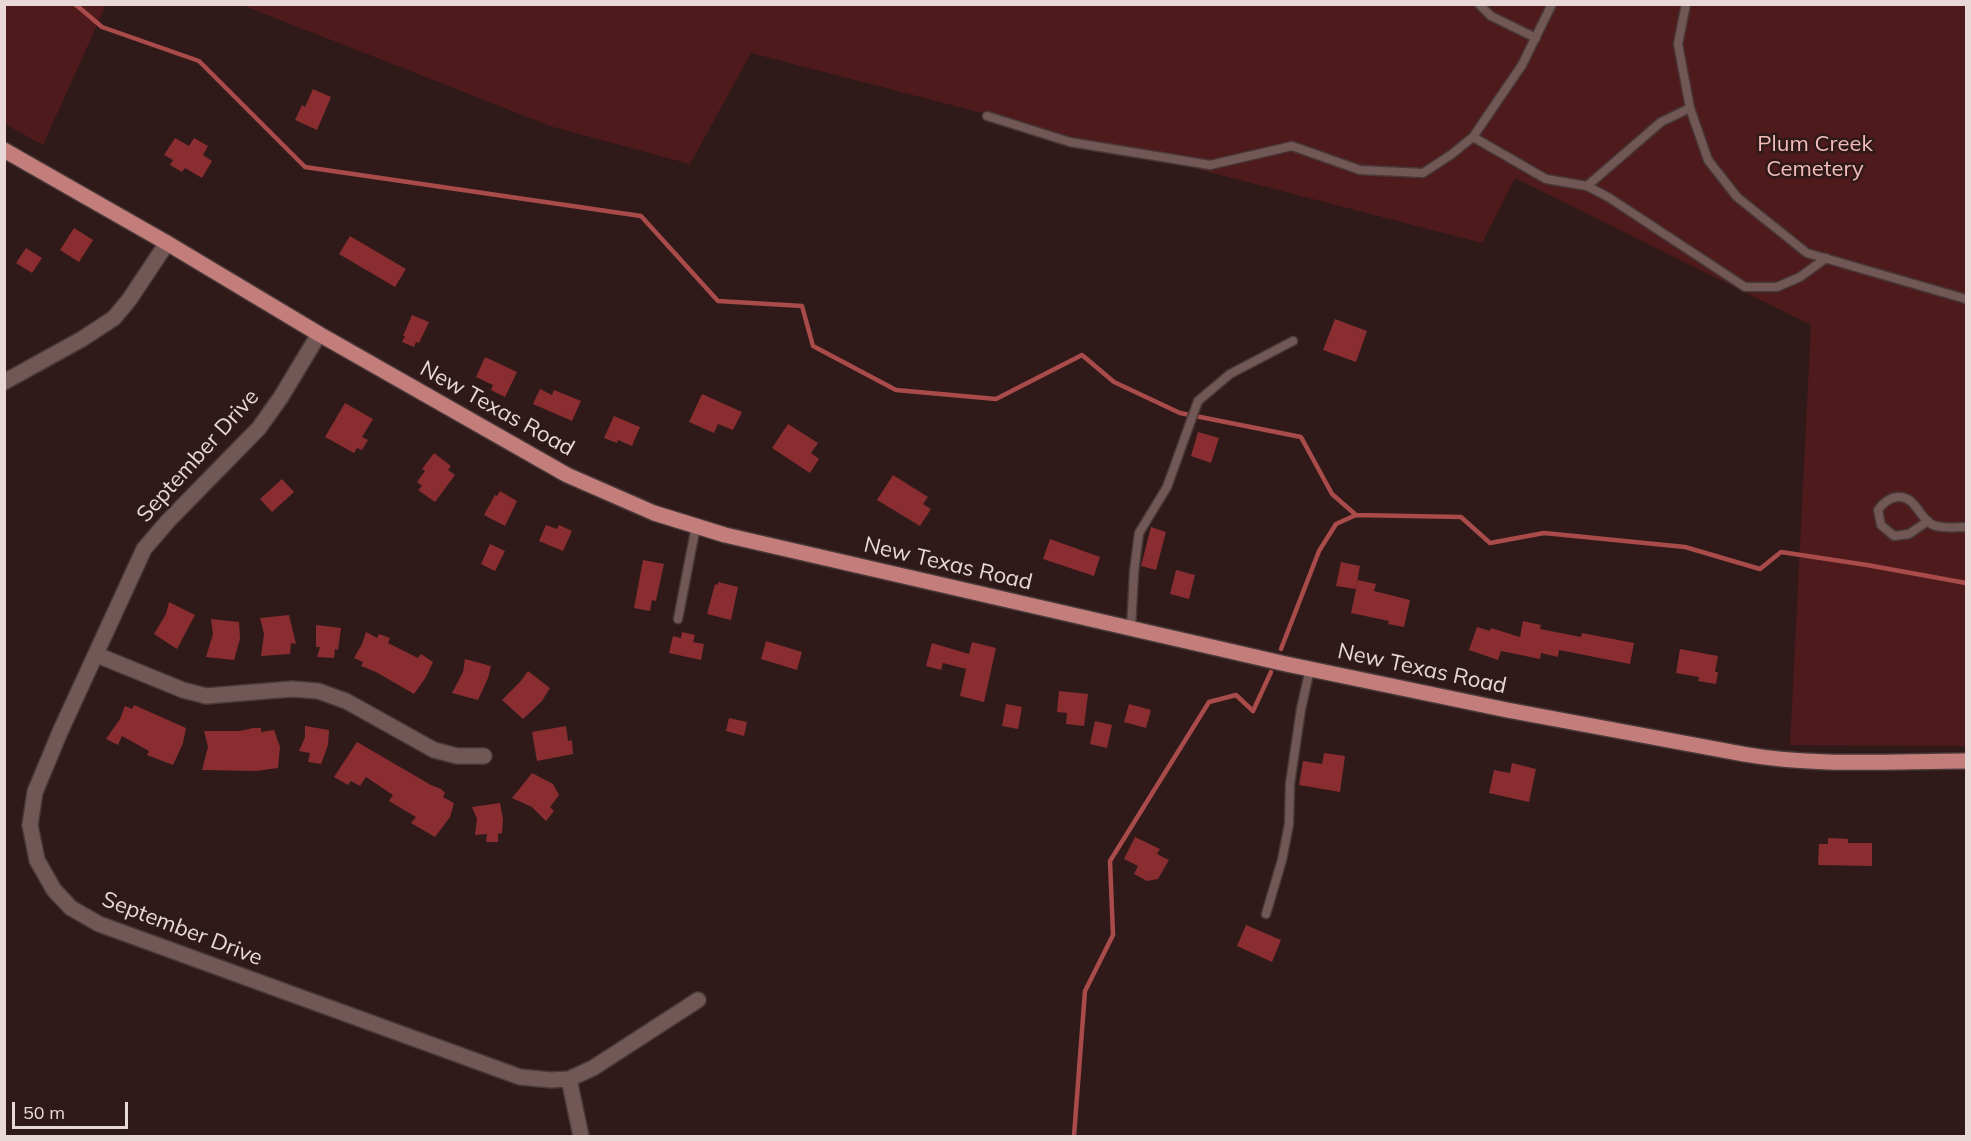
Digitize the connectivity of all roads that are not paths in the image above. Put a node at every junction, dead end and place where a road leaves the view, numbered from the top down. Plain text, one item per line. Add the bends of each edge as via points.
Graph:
1 (1479, 4) edge
2 (1552, 4) edge
3 (1686, 4) edge
4 (1536, 38) junction
5 (1690, 108) junction
6 (987, 116) dead end
7 (1473, 137) junction
8 (4, 150) edge
9 (1587, 186) junction
10 (167, 243) junction
11 (1826, 258) junction
12 (1966, 298) edge
13 (319, 334) junction
14 (1293, 340) dead end
15 (4, 382) edge
16 (1928, 521) junction
17 (696, 526) junction
18 (1966, 526) edge
19 (678, 619) dead end
20 (1131, 629) junction
21 (97, 655) junction
22 (1310, 669) junction
23 (484, 756) dead end
24 (1966, 761) edge
25 (1266, 914) dead end
26 (698, 1000) dead end
27 (569, 1079) junction
28 (581, 1137) edge

1 - 4 lane via 1491,16
2 - 4 lane
3 - 5 lane via 1678,44
4 - 7 lane via 1522,66
5 - 9 lane via 1661,122
5 - 11 lane via 1708,160 1737,197 1807,253
6 - 7 lane via 1070,142 1210,165 1292,146 1360,170 1423,173
7 - 9 lane via 1546,179
8 - 10 main road, New Texas Road
9 - 11 lane via 1745,287 1777,287 1800,277
10 - 13 main road, New Texas Road
10 - 15 street via 114,318
11 - 12 lane
13 - 17 main road, New Texas Road via 567,475 654,513
13 - 21 street, September Drive via 259,428 144,549
14 - 20 lane via 1230,374 1198,402 1167,487 1139,533
16 - 16 lane via 1909,500 1900,496 1883,503 1878,510 1881,525 1894,536 1909,534
16 - 18 lane via 1942,528
17 - 19 lane
17 - 20 main road, New Texas Road
20 - 22 main road, New Texas Road
21 - 23 street via 206,696 291,689 318,691 346,701 434,750 457,756
21 - 27 street, September Drive via 35,792 30,825 37,860 54,890 71,908 139,940 520,1077
22 - 24 main road, New Texas Road via 1772,759
22 - 25 lane via 1290,784 1289,824
26 - 27 street, September Drive via 593,1068
27 - 28 street

